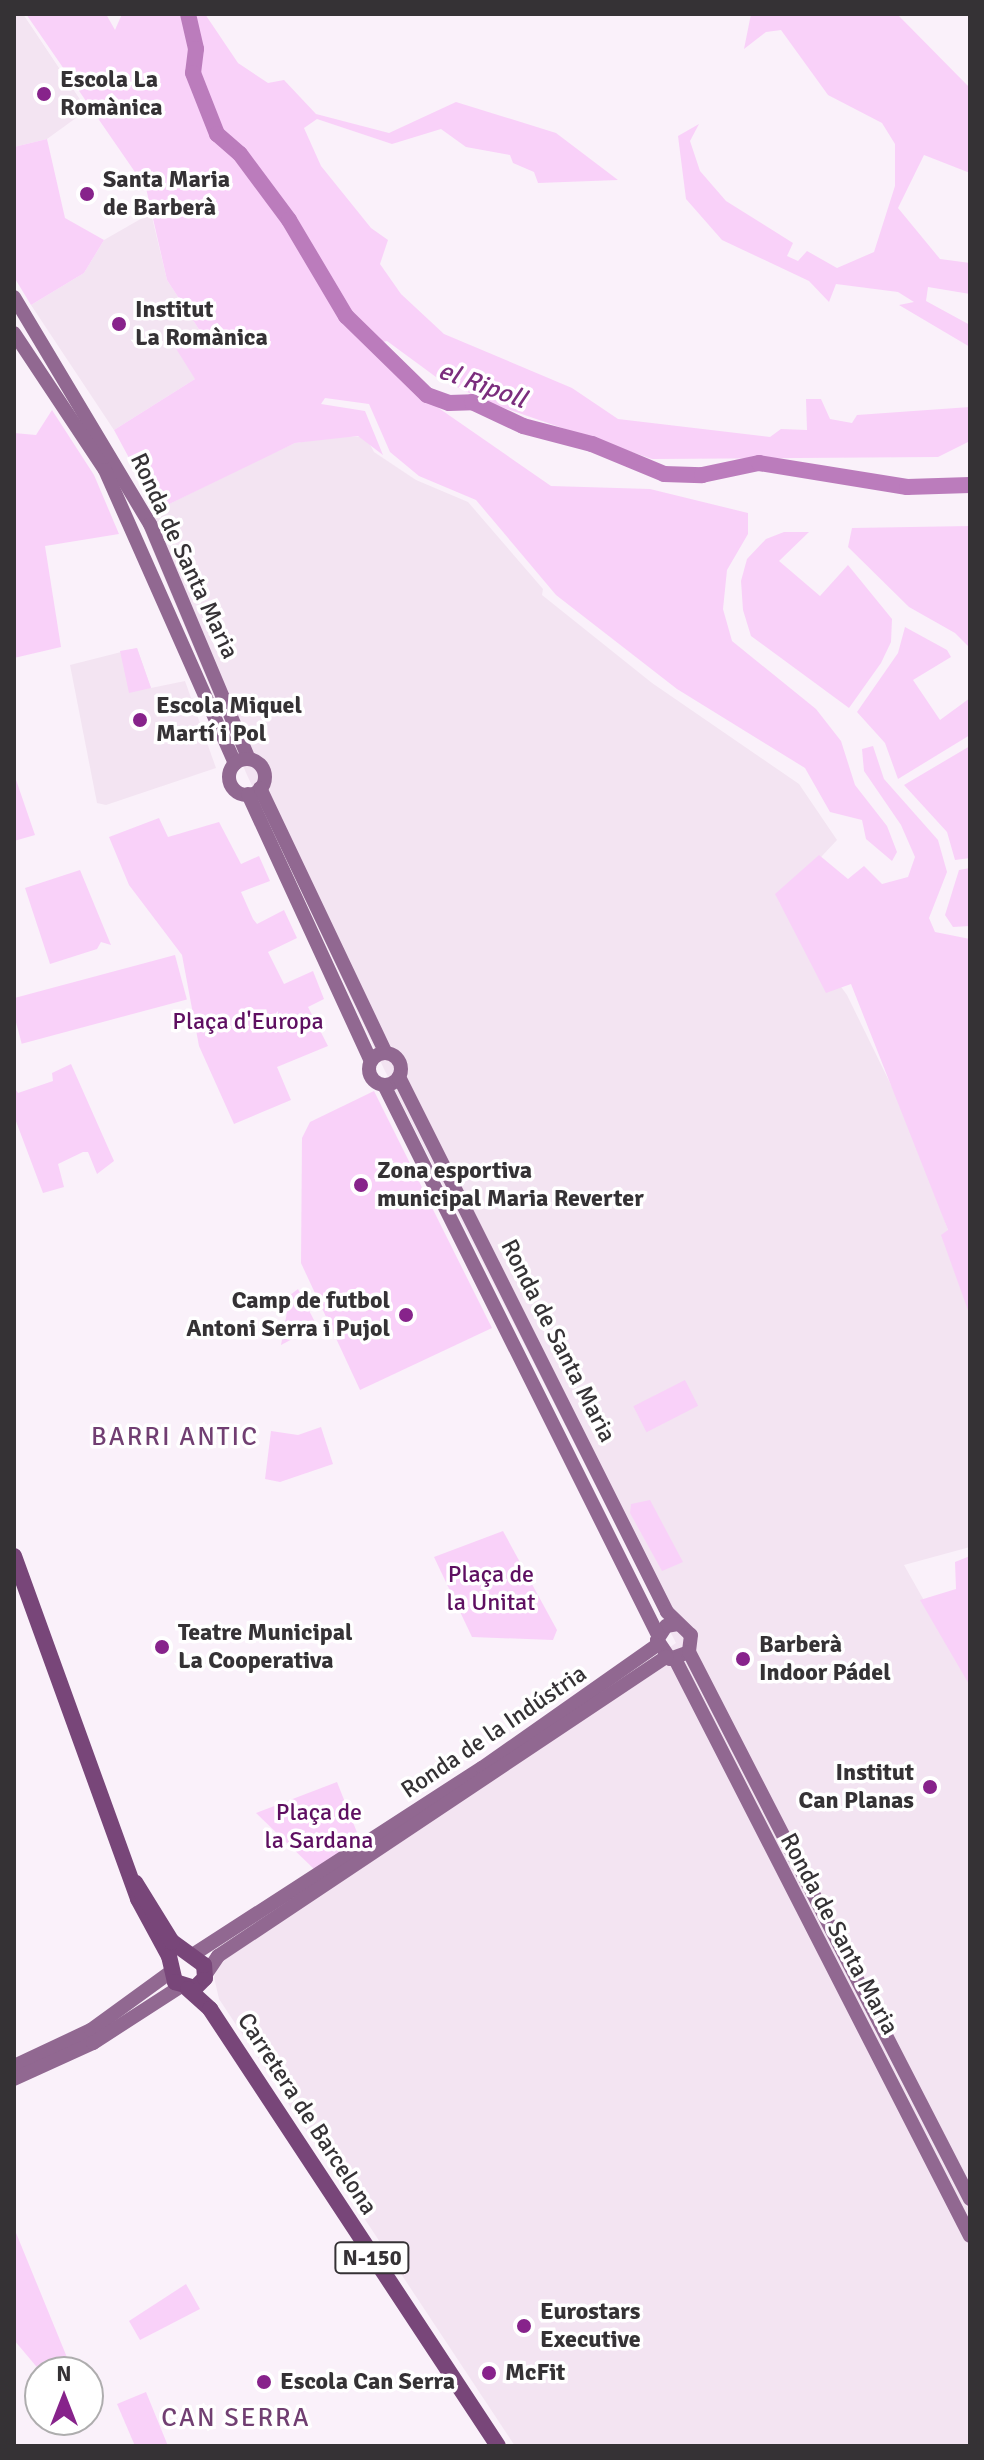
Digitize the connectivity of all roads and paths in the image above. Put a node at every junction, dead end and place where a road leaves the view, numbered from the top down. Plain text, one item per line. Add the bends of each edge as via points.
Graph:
1 (14, 297) edge
2 (14, 333) edge
3 (242, 761) junction
4 (254, 791) junction
5 (386, 1053) junction
6 (371, 1061) junction
7 (399, 1077) junction
8 (384, 1085) junction
9 (14, 1556) edge
10 (678, 1624) junction
11 (664, 1649) junction
12 (689, 1652) junction
13 (135, 1882) junction
14 (191, 1956) junction
15 (172, 1969) junction
16 (206, 1974) junction
17 (184, 1988) junction
18 (210, 2009) junction
19 (895, 2050) junction
20 (880, 2059) junction
21 (14, 2066) edge
22 (14, 2079) edge
23 (970, 2199) edge
24 (970, 2236) edge
25 (498, 2446) edge

1 - 3 street, Ronda de Santa Maria via 150,524
2 - 3 street, Ronda de Santa Maria via 105,470
3 - 4 street via 263,769
3 - 4 street via 230,784
4 - 5 street
4 - 6 street
5 - 6 street
5 - 7 street via 398,1059
6 - 8 street via 371,1077
7 - 8 street
7 - 10 street, Ronda de Santa Maria via 667,1612
8 - 11 street, Ronda de Santa Maria
9 - 13 main road, N-150
10 - 11 street
10 - 12 street, Ronda de Santa Maria via 691,1635
11 - 12 street
11 - 14 street, Ronda de la Indústria
11 - 16 street, Ronda de la Indústria via 218,1956
11 - 20 street, Ronda de Santa Maria
12 - 19 street, Ronda de Santa Maria
13 - 14 main road, N-150 via 167,1935
13 - 15 main road, N-150
14 - 15 main road
14 - 16 main road, N-150 via 202,1962
15 - 17 main road, N-150
15 - 21 street via 91,2030
16 - 17 main road via 200,1985
16 - 18 main road, Carretera de Barcelona / N-150
17 - 18 main road, Carretera de Barcelona / N-150
17 - 22 street via 93,2043
18 - 25 main road, Carretera de Barcelona / N-150
19 - 20 street via 891,2063
19 - 23 street, Ronda de Santa Maria
20 - 24 street, Ronda de Santa Maria

